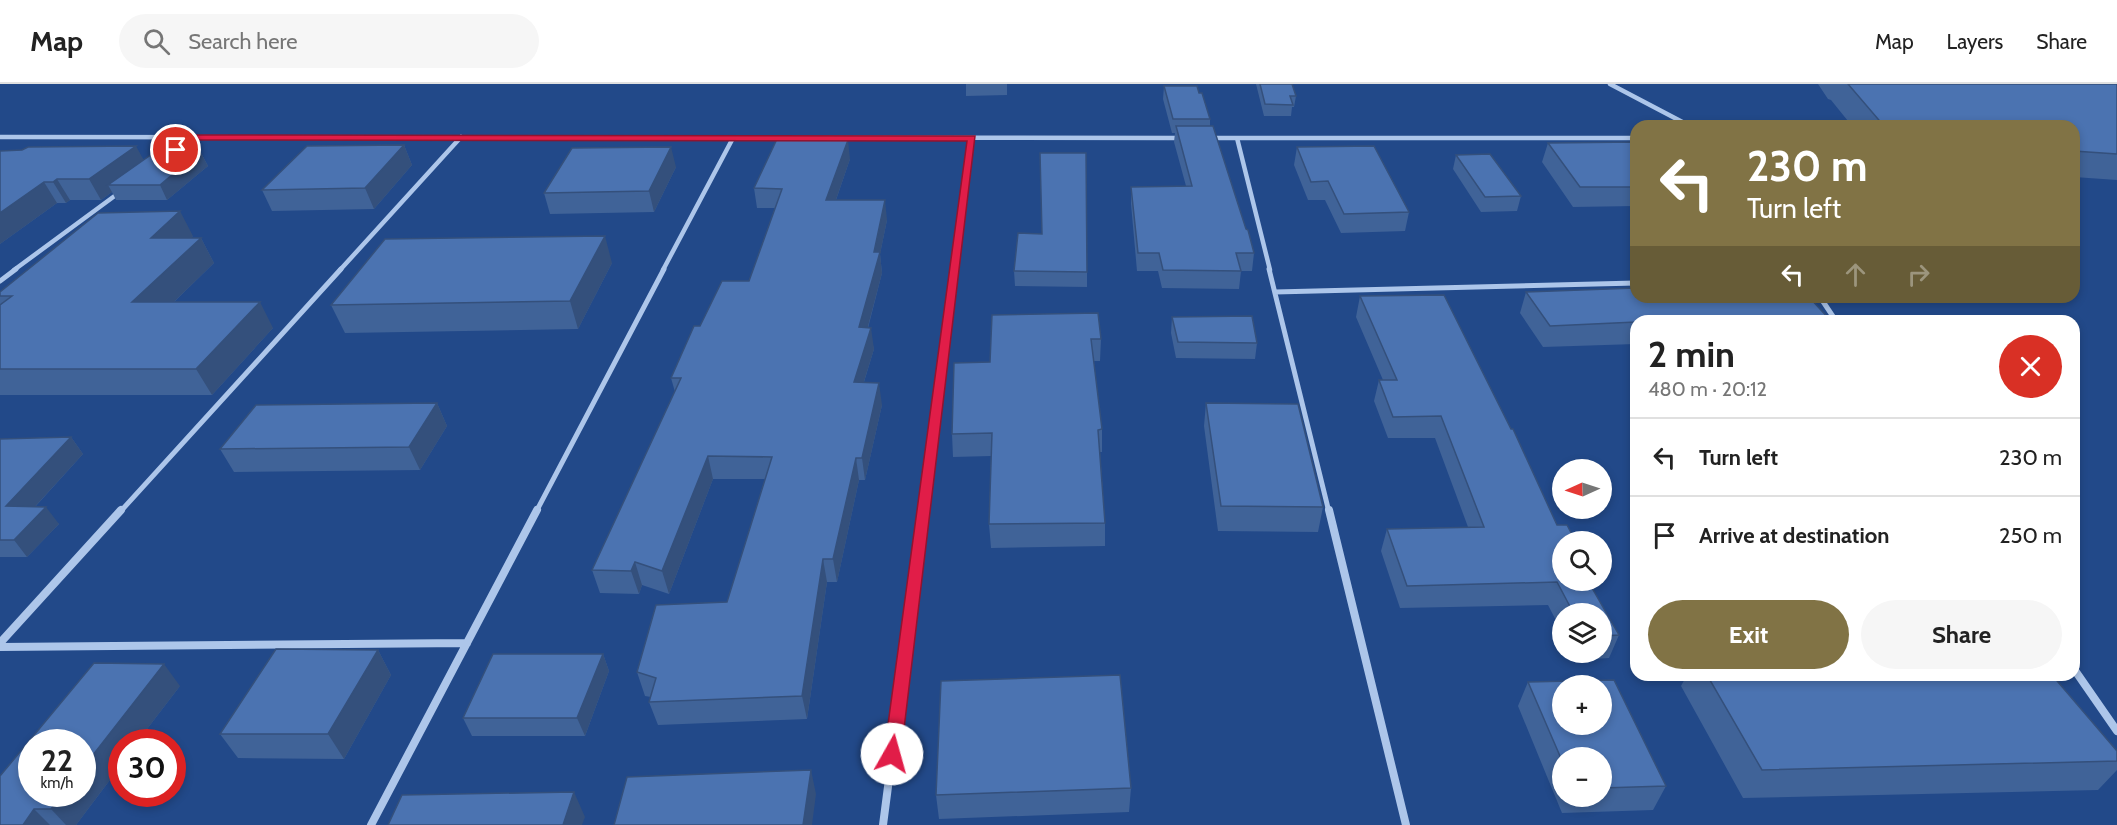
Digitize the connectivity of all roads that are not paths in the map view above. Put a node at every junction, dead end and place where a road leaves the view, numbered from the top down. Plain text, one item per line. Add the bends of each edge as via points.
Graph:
1 (1610, 84) edge
2 (1679, 120) edge
3 (0, 137) edge
4 (194, 137) junction
5 (461, 137) junction
6 (733, 138) junction
7 (972, 138) junction
8 (1191, 138) edge
9 (1203, 138) edge
10 (1238, 138) junction
11 (1630, 138) edge
12 (166, 158) edge
13 (129, 185) edge
14 (0, 281) edge
15 (1630, 283) edge
16 (1275, 292) junction
17 (467, 643) junction
18 (0, 645) edge
19 (2080, 678) edge
20 (2117, 731) edge
21 (371, 825) edge
22 (883, 825) edge
23 (1406, 825) edge

1 - 2 street
3 - 4 street
4 - 5 street
4 - 12 street
5 - 6 street
5 - 18 street
6 - 7 street
6 - 17 street
7 - 8 street
7 - 22 street
9 - 10 street
10 - 11 street
10 - 16 street
13 - 14 street
15 - 16 street
16 - 23 street
17 - 18 street
17 - 21 street
19 - 20 street

